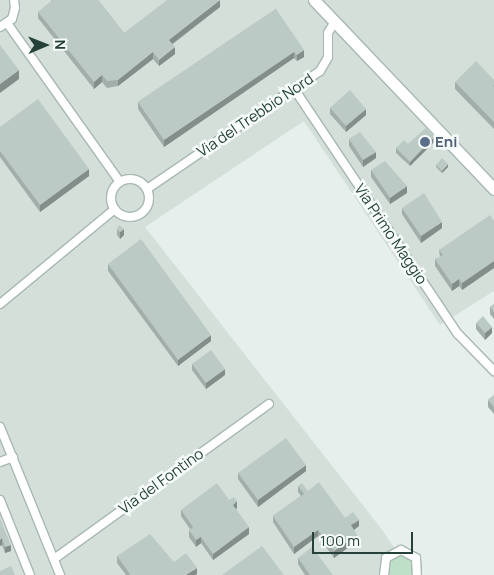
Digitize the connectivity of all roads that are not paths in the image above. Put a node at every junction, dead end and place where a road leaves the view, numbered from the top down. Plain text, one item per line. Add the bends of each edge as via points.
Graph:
1 (14, 0) edge
2 (314, 0) edge
3 (334, 22) junction
4 (4, 25) edge
5 (295, 90) junction
6 (120, 182) junction
7 (147, 189) junction
8 (494, 189) edge
9 (116, 209) junction
10 (0, 304) edge
11 (494, 371) edge
12 (269, 404) dead end
13 (0, 427) edge
14 (13, 457) junction
15 (0, 462) edge
16 (0, 500) edge
17 (54, 559) junction
18 (30, 575) edge
19 (60, 575) edge
20 (384, 575) edge
21 (418, 575) edge

1 - 4 street via 14,14
2 - 3 main road
3 - 5 street, Via del Trebbio Nord via 328,33 326,64
3 - 8 main road
4 - 6 street
5 - 7 street, Via del Trebbio Nord
5 - 11 street, Via Primo Maggio via 458,334
6 - 7 street via 135,179
6 - 9 street via 111,198
7 - 9 street via 149,200 141,214 130,217
9 - 10 street
12 - 17 street, Via del Fontino
13 - 14 street
14 - 15 street
14 - 17 street
16 - 18 street
17 - 19 street
20 - 21 street via 386,558 401,550 416,558

